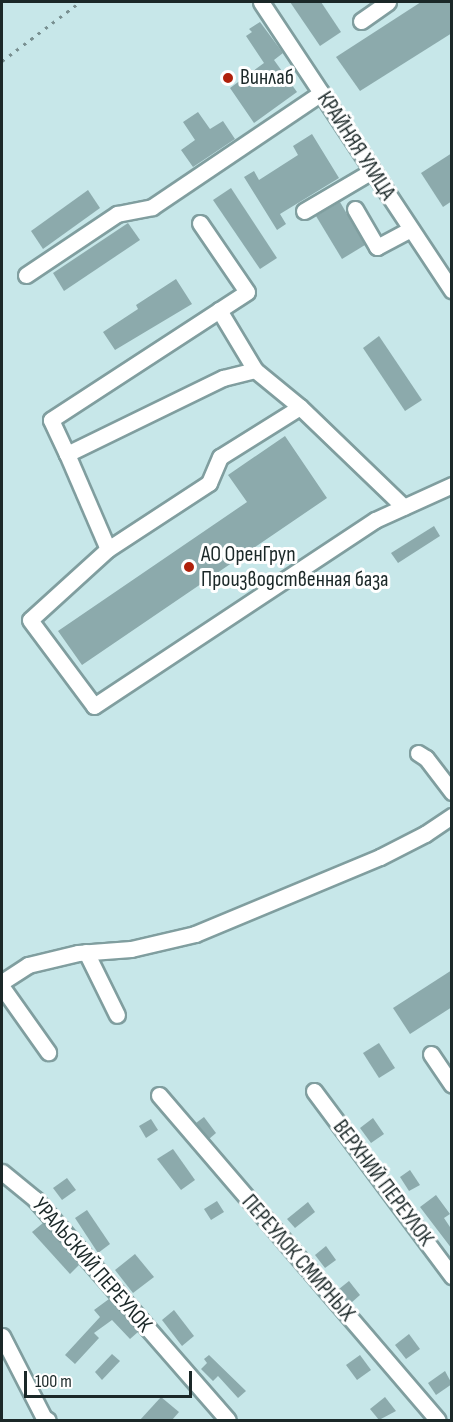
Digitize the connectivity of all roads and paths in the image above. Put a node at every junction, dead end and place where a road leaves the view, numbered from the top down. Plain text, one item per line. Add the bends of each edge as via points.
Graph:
1 (261, 2) edge
2 (388, 2) edge
3 (361, 21) dead end
4 (321, 93) junction
5 (372, 171) junction
6 (354, 209) dead end
7 (304, 211) dead end
8 (200, 223) dead end
9 (411, 229) junction
10 (26, 275) dead end
11 (452, 291) edge
12 (219, 310) junction
13 (255, 370) junction
14 (300, 407) junction
15 (67, 454) junction
16 (452, 485) edge
17 (404, 507) junction
18 (108, 549) junction
19 (418, 753) dead end
20 (452, 792) edge
21 (452, 816) edge
22 (86, 952) junction
23 (2, 982) edge
24 (2, 987) edge
25 (117, 1015) dead end
26 (48, 1053) dead end
27 (431, 1054) dead end
28 (452, 1085) edge
29 (314, 1091) dead end
30 (159, 1095) dead end
31 (2, 1172) edge
32 (452, 1276) edge
33 (2, 1336) edge
34 (48, 1420) edge
35 (228, 1420) edge
36 (438, 1420) edge

1 - 4 street, КРАЙНЯЯ УЛИЦА
2 - 3 street
4 - 5 street, КРАЙНЯЯ УЛИЦА
4 - 10 street via 152,207 117,214
5 - 7 street
5 - 9 street, КРАЙНЯЯ УЛИЦА
6 - 9 street via 377,247
8 - 12 street via 247,292
9 - 11 street, КРАЙНЯЯ УЛИЦА
12 - 13 street
12 - 15 street via 51,420
13 - 14 street
13 - 15 street via 223,378
14 - 17 street
14 - 18 street via 220,457 209,483
15 - 18 street
16 - 17 street
17 - 18 street via 375,520 94,706 30,620
19 - 20 street
21 - 22 street via 380,857 195,934 131,949
22 - 23 street via 28,965
22 - 25 street
24 - 26 street
27 - 28 street
29 - 32 street, ВЕРХНИЙ ПЕРЕУЛОК
30 - 36 street, ПЕРЕУЛОК СМИРНЫХ
31 - 35 street, УРАЛЬСКИЙ ПЕРЕУЛОК via 27,1192
33 - 34 street

